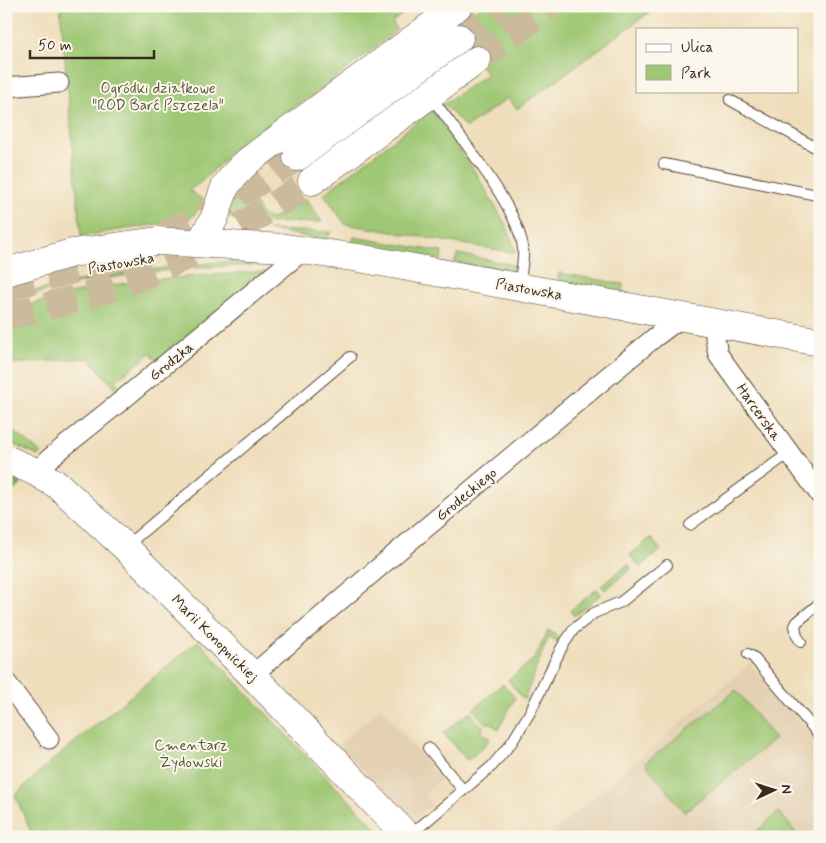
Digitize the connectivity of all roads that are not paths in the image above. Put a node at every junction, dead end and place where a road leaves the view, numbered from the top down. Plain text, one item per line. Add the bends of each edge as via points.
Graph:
1 (458, 6) edge
2 (459, 38) tunnel mouth
3 (476, 60) tunnel mouth
4 (59, 83) dead end
5 (6, 87) edge
6 (429, 94) junction
7 (730, 100) dead end
8 (820, 150) edge
9 (297, 157) tunnel mouth
10 (664, 164) dead end
11 (312, 181) tunnel mouth
12 (820, 194) edge
13 (200, 243) junction
14 (238, 245) junction
15 (305, 249) junction
16 (6, 272) edge
17 (518, 287) junction
18 (6, 290) edge
19 (682, 317) junction
20 (717, 323) junction
21 (820, 342) edge
22 (350, 357) dead end
23 (789, 453) junction
24 (6, 459) edge
25 (36, 472) junction
26 (820, 495) edge
27 (690, 525) dead end
28 (125, 547) junction
29 (667, 565) dead end
30 (820, 603) edge
31 (801, 642) dead end
32 (748, 654) dead end
33 (252, 675) junction
34 (6, 682) edge
35 (820, 736) edge
36 (49, 739) dead end
37 (428, 748) dead end
38 (463, 790) junction
39 (408, 836) edge

1 - 13 street via 248,161 225,187 214,219
2 - 9 street
3 - 6 street
4 - 5 street
6 - 11 street
6 - 17 lane via 492,182 516,223 523,262
7 - 8 lane
10 - 12 lane
13 - 14 street, Piastowska
13 - 16 street, Piastowska via 157,241 127,244 72,253
14 - 15 street, Piastowska
14 - 18 street, Piastowska via 134,260 49,277
15 - 17 street, Piastowska
15 - 25 street, Grodzka
17 - 19 street, Piastowska
19 - 20 street, Piastowska
19 - 33 street, Grodeckiego
20 - 21 street, Piastowska
20 - 23 street, Harcerska via 718,354
22 - 28 lane
23 - 26 street, Harcerska
23 - 27 lane
24 - 25 street, Marii Konopnickiej
25 - 28 street, Marii Konopnickiej via 59,486
28 - 33 street, Marii Konopnickiej
29 - 38 lane via 621,602 594,613 574,629 512,742 492,766
30 - 31 lane via 794,626
32 - 35 lane
33 - 39 street, Marii Konopnickiej
34 - 36 street
37 - 38 lane
38 - 39 lane

